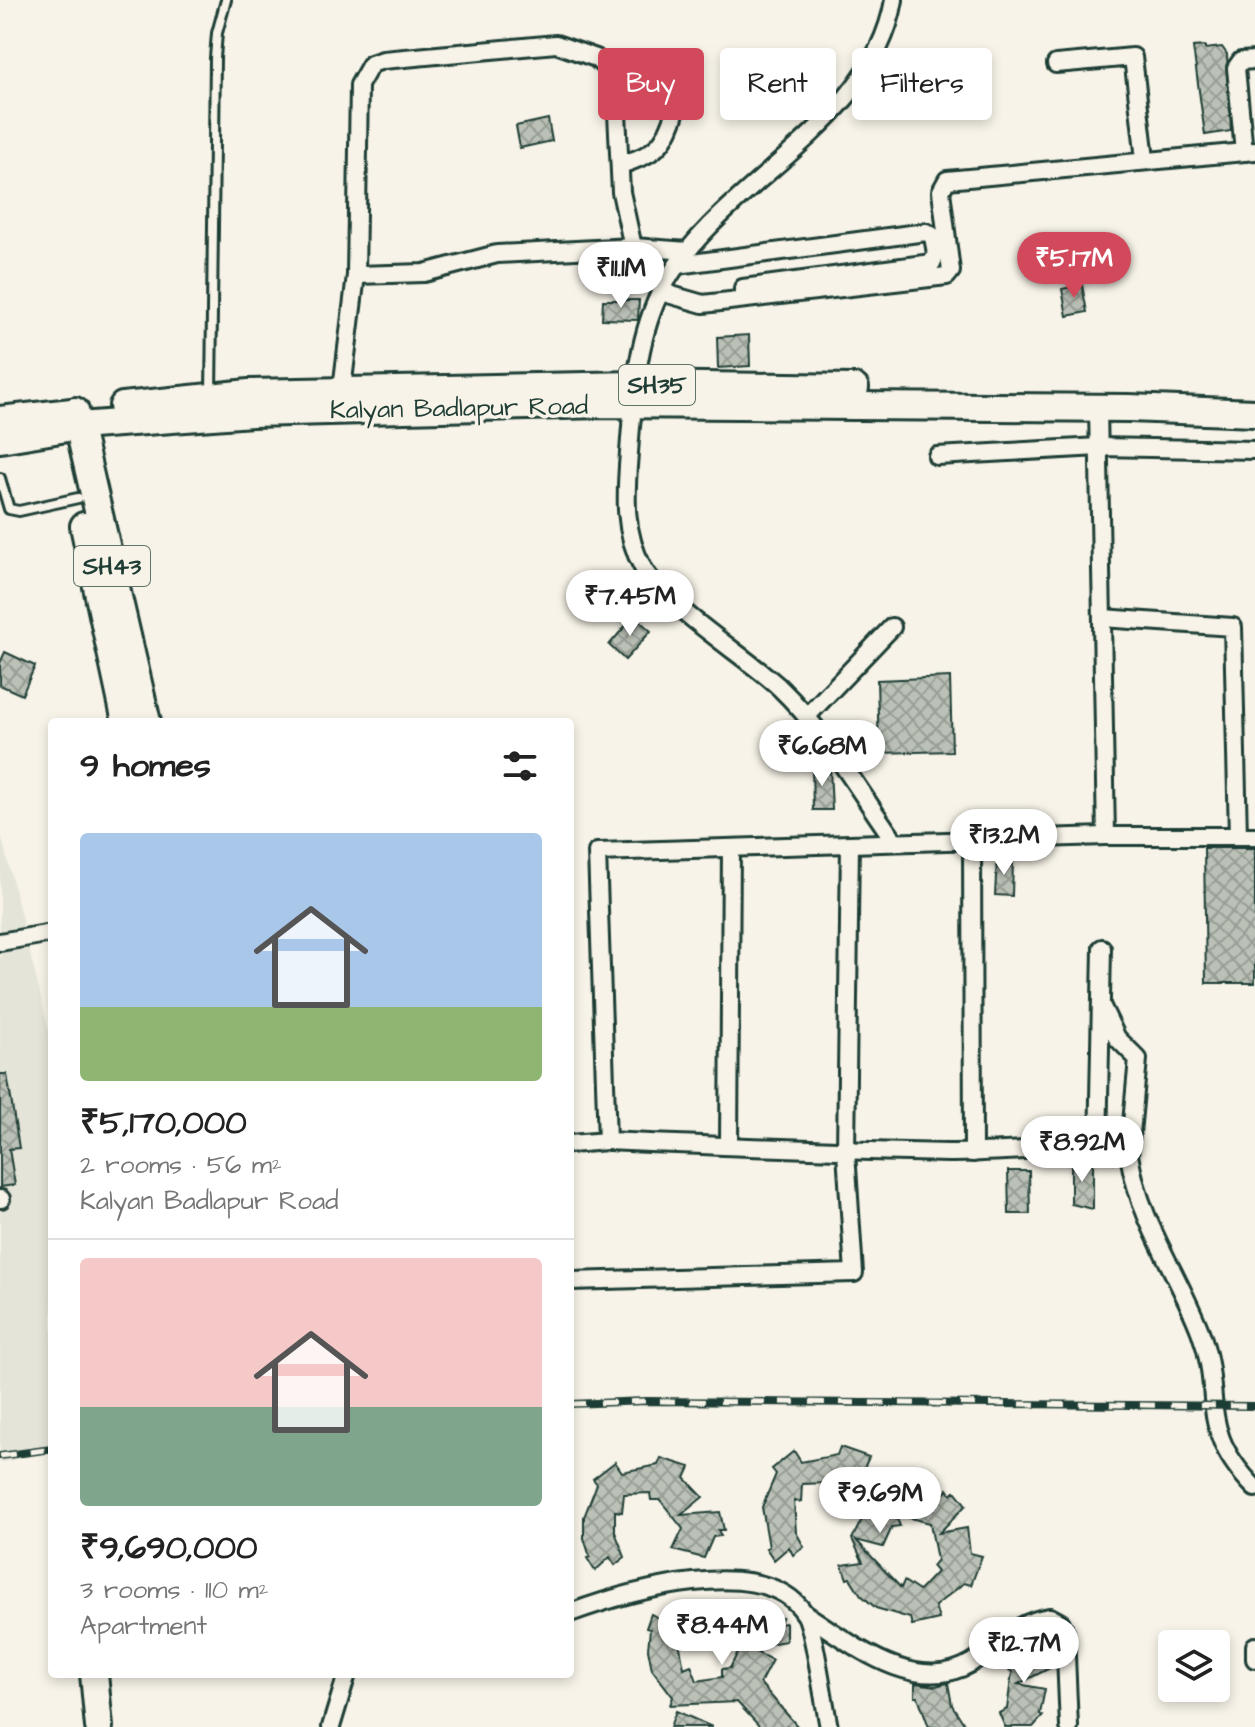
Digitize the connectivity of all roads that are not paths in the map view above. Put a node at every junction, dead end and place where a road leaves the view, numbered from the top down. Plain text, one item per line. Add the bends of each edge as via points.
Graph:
1 (226, 0) edge
2 (894, 0) edge
3 (598, 60) edge
4 (1255, 60) edge
5 (1056, 64) dead end
6 (620, 120) edge
7 (671, 120) edge
8 (1249, 151) edge
9 (1145, 159) junction
10 (621, 165) junction
11 (860, 242) junction
12 (633, 247) junction
13 (688, 251) junction
14 (779, 253) junction
15 (677, 265) junction
16 (864, 272) junction
17 (356, 275) junction
18 (782, 283) junction
19 (743, 288) dead end
20 (661, 292) junction
21 (635, 395) junction
22 (1255, 397) edge
23 (1130, 400) junction
24 (340, 401) junction
25 (210, 405) junction
26 (1098, 408) junction
27 (1255, 413) edge
28 (0, 420) edge
29 (70, 420) junction
30 (0, 439) edge
31 (1099, 447) junction
32 (1255, 450) edge
33 (937, 456) dead end
34 (0, 478) edge
35 (78, 498) junction
36 (1102, 618) junction
37 (892, 627) dead end
38 (807, 716) junction
39 (125, 718) edge
40 (146, 718) edge
41 (1106, 836) junction
42 (1247, 836) edge
43 (972, 839) junction
44 (895, 842) junction
45 (850, 844) junction
46 (731, 848) junction
47 (48, 934) edge
48 (0, 942) edge
49 (1102, 948) dead end
50 (1100, 1001) junction
51 (607, 1141) junction
52 (574, 1144) edge
53 (729, 1146) junction
54 (1098, 1149) junction
55 (846, 1152) junction
56 (973, 1153) junction
57 (1129, 1155) junction
58 (574, 1281) edge
59 (1255, 1488) edge
60 (574, 1612) edge
61 (807, 1615) junction
62 (1255, 1646) edge
63 (1255, 1659) edge
64 (94, 1678) edge
65 (112, 1678) edge
66 (346, 1678) edge
67 (99, 1727) edge
68 (117, 1727) edge
69 (331, 1727) edge
70 (829, 1727) edge
71 (1069, 1727) edge

1 - 25 lane via 215,58
2 - 13 street via 885,38 855,88
3 - 17 street via 556,44 371,64 359,85
4 - 8 street via 1241,61 1236,68
5 - 9 street via 1133,57
6 - 10 street
7 - 10 street via 667,134 648,155
8 - 9 street
9 - 20 street via 947,180 941,191 951,271 947,276 703,304
10 - 12 street
11 - 14 street
11 - 16 street
11 - 16 street via 926,232 933,236 936,254 932,263
12 - 13 street
12 - 17 street via 497,254 424,273
13 - 15 street
14 - 15 street
14 - 18 street
15 - 20 street
16 - 18 street
17 - 24 street
18 - 19 street
20 - 21 street via 645,335
21 - 23 main road, Kalyan Badlapur Road / SH35
21 - 24 main road, Kalyan Badlapur Road / SH35
21 - 26 main road, Kalyan Badlapur Road / SH35
21 - 38 street via 625,514 644,571
22 - 23 main road, Kalyan Badlapur Road / SH35
23 - 26 main road, Kalyan Badlapur Road / SH35
23 - 27 main road, Kalyan Badlapur Road / SH35
24 - 25 main road, Kalyan Badlapur Road / SH35
25 - 29 main road, Kalyan Badlapur Road / SH35
26 - 31 street
28 - 29 main road, Kalyan Badlapur Road / SH35
29 - 30 main road, Kalyan Badlapur Road / SH35
29 - 35 main road, SH43
29 - 40 main road, SH43
31 - 32 street
31 - 33 street
31 - 36 street
34 - 35 lane via 9,509
35 - 39 main road, SH43
36 - 41 street
36 - 42 street via 1233,627
37 - 38 street
38 - 44 street
41 - 42 street
41 - 43 street
43 - 44 street
43 - 56 street
44 - 45 street
45 - 46 street
45 - 55 street
46 - 51 street via 597,852
46 - 53 street
47 - 48 street
49 - 50 street
50 - 54 street
50 - 57 street via 1122,1043 1138,1059
51 - 52 street
51 - 53 street
53 - 55 street
54 - 56 street
54 - 57 street
55 - 56 street
55 - 58 street via 854,1273
57 - 59 street via 1141,1211 1200,1331 1217,1435
60 - 61 street via 644,1591 743,1579 770,1584
61 - 70 street
61 - 71 street via 899,1668 929,1673 970,1663 1016,1626 1050,1617 1065,1632
62 - 63 street
64 - 67 main road
65 - 68 main road
66 - 69 street

